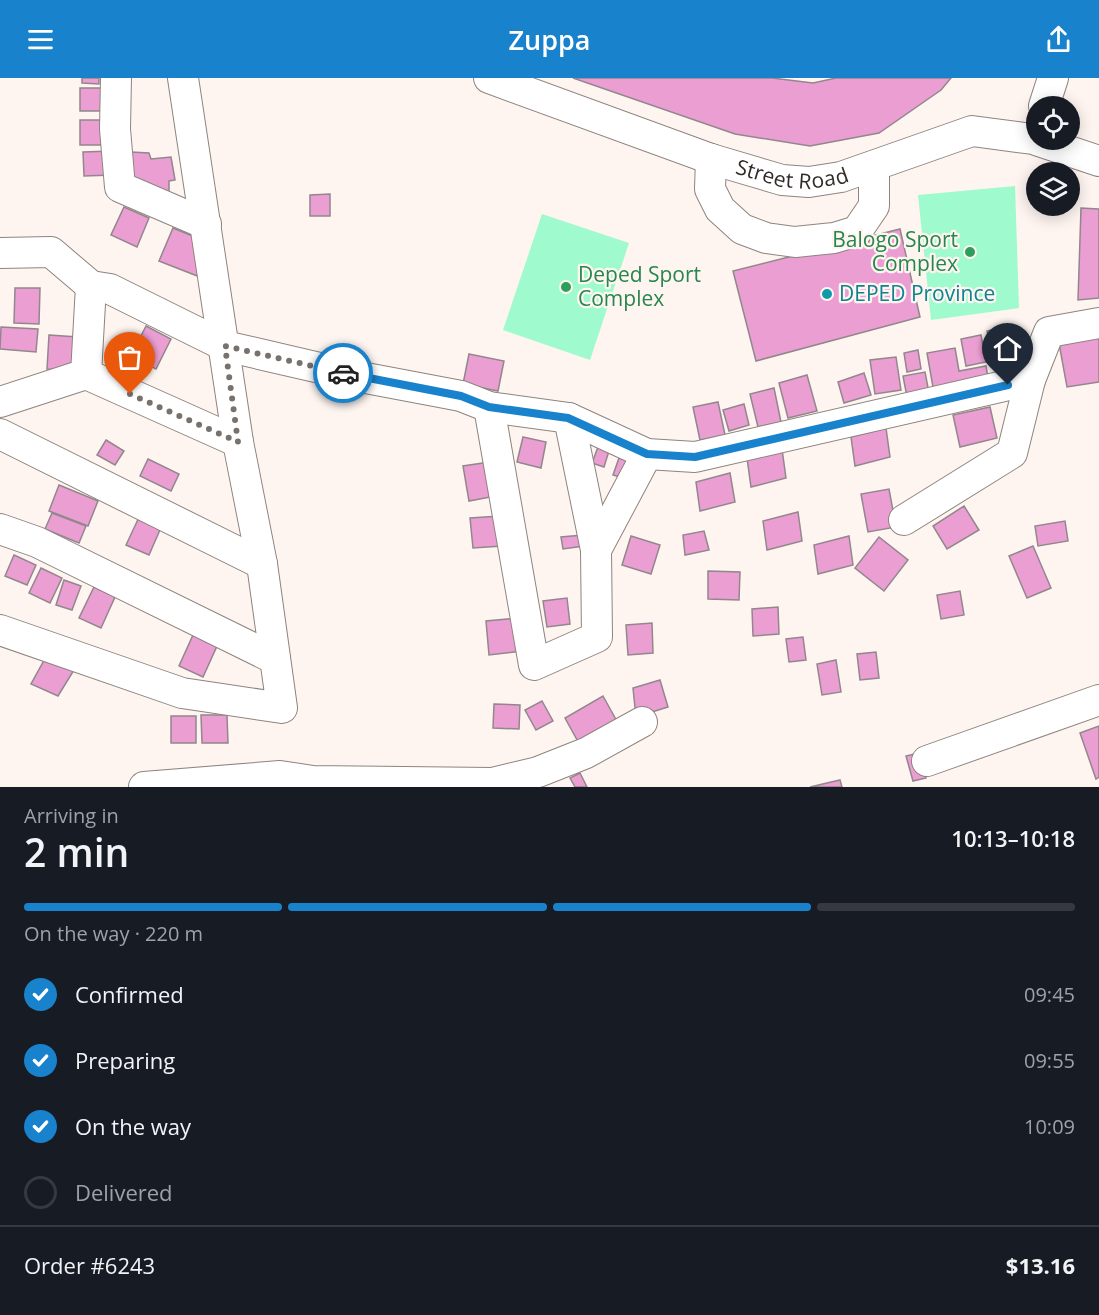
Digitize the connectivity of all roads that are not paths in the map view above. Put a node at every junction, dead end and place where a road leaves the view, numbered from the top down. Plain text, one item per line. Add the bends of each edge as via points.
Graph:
1 (116, 78) edge
2 (183, 78) edge
3 (489, 78) edge
4 (1053, 78) edge
5 (1047, 96) edge
6 (1026, 134) edge
7 (1073, 150) edge
8 (711, 159) junction
9 (1099, 161) edge
10 (874, 166) junction
11 (206, 224) junction
12 (0, 253) edge
13 (91, 286) junction
14 (1099, 323) edge
15 (225, 346) junction
16 (86, 375) junction
17 (1030, 380) junction
18 (0, 402) edge
19 (489, 407) junction
20 (568, 418) junction
21 (0, 434) edge
22 (238, 442) junction
23 (647, 454) junction
24 (904, 520) dead end
25 (0, 529) edge
26 (596, 550) junction
27 (262, 564) junction
28 (0, 630) edge
29 (275, 659) junction
30 (1099, 700) edge
31 (642, 722) dead end
32 (927, 761) dead end
33 (352, 784) edge
34 (144, 787) edge

1 - 11 street via 120,187
2 - 11 street
3 - 8 street, Street Road
4 - 5 street
6 - 10 street, Street Road via 972,131
7 - 9 street, Street Road
8 - 10 street, Street Road via 782,180 809,182
8 - 10 street via 710,189 720,208 741,229 795,242 857,231 874,206
11 - 15 street
12 - 13 street via 51,252
13 - 15 street via 110,289
13 - 16 street
14 - 17 street via 1049,332
15 - 19 street via 461,396
15 - 22 street
16 - 18 street
16 - 22 street
17 - 23 street via 695,457
17 - 24 street via 1012,453
19 - 20 street
19 - 26 street via 534,665 597,638
20 - 23 street
20 - 26 street
21 - 27 street
22 - 27 street
23 - 26 street
25 - 29 street via 37,542
27 - 29 street
28 - 29 street via 182,693 282,708
30 - 32 street
31 - 33 street via 586,753 538,772 492,783
33 - 34 street via 280,776

